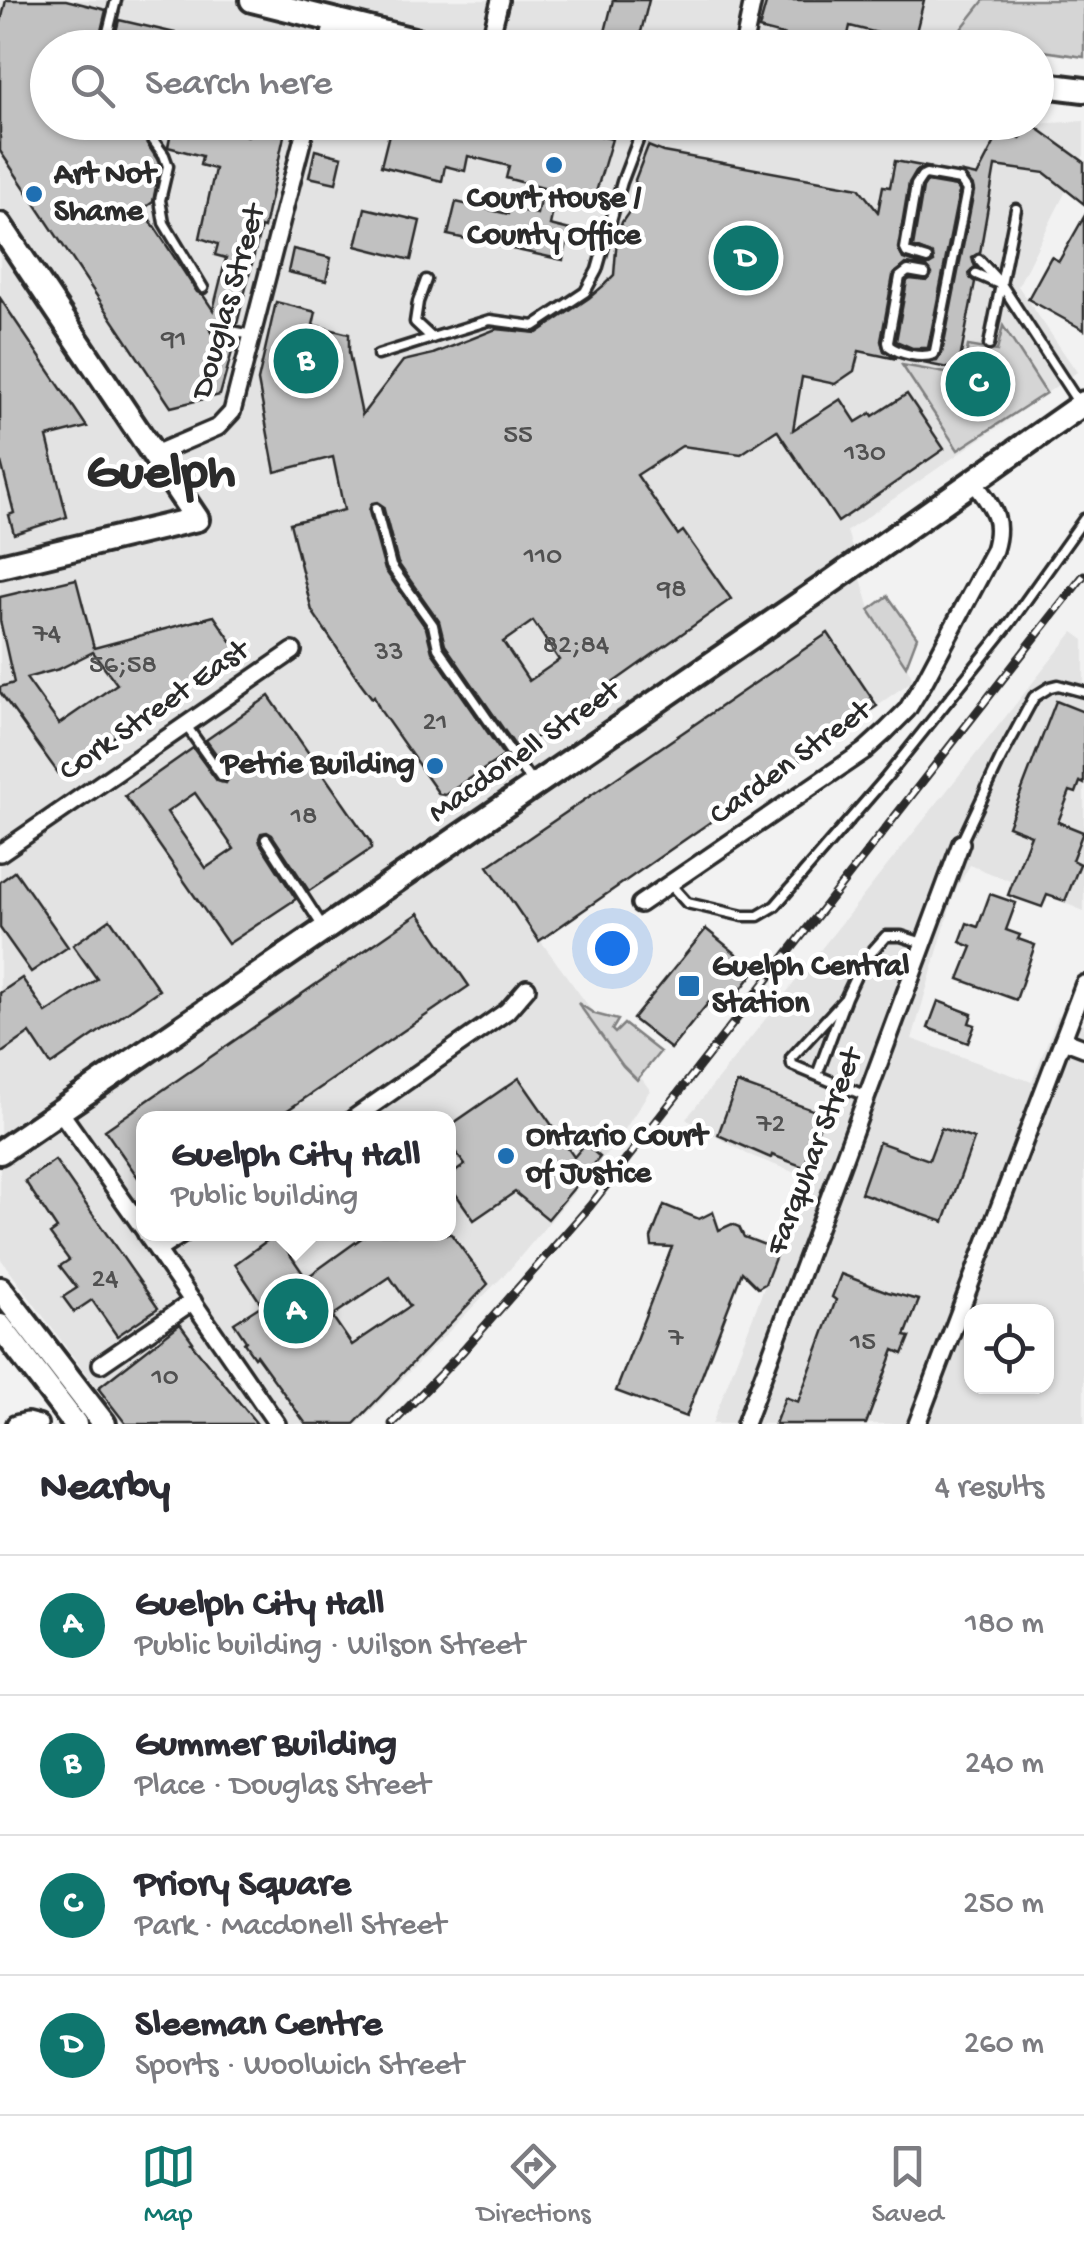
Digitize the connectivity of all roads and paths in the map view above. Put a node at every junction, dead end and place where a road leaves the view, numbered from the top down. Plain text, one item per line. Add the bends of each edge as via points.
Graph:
1 (116, 0) edge
2 (252, 0) edge
3 (500, 0) edge
4 (754, 0) edge
5 (334, 21) junction
6 (108, 30) edge
7 (331, 30) edge
8 (371, 30) edge
9 (492, 30) edge
10 (747, 30) edge
11 (1054, 86) edge
12 (1084, 90) edge
13 (153, 140) edge
14 (302, 140) edge
15 (638, 140) edge
16 (1016, 209) dead end
17 (0, 226) edge
18 (927, 259) dead end
19 (979, 260) dead end
20 (925, 274) dead end
21 (976, 274) dead end
22 (426, 280) dead end
23 (1001, 284) junction
24 (203, 288) dead end
25 (216, 328) dead end
26 (252, 336) junction
27 (432, 338) junction
28 (989, 346) dead end
29 (378, 355) dead end
30 (1082, 404) edge
31 (155, 454) junction
32 (974, 482) junction
33 (376, 509) dead end
34 (1084, 519) edge
35 (1, 563) edge
36 (293, 651) dead end
37 (1084, 692) edge
38 (186, 725) junction
39 (222, 776) dead end
40 (534, 786) junction
41 (266, 839) dead end
42 (961, 842) joint
43 (0, 853) edge
44 (670, 884) junction
45 (640, 904) dead end
46 (326, 931) junction
47 (923, 943) junction
48 (1084, 984) edge
49 (528, 988) dead end
50 (846, 996) junction
51 (1062, 1040) junction
52 (1084, 1048) edge
53 (817, 1075) junction
54 (866, 1096) junction
55 (59, 1110) junction
56 (364, 1111) edge
57 (0, 1152) edge
58 (136, 1219) edge
59 (152, 1241) edge
60 (173, 1241) edge
61 (158, 1250) junction
62 (0, 1289) edge
63 (194, 1301) junction
64 (0, 1326) edge
65 (101, 1364) dead end
66 (14, 1424) edge
67 (39, 1424) edge
68 (75, 1424) edge
69 (104, 1424) edge
70 (278, 1424) edge
71 (745, 1424) edge
72 (917, 1424) edge

1 - 6 lane
2 - 5 street
3 - 9 street
4 - 10 street
5 - 7 street
5 - 8 street
11 - 12 street
13 - 24 lane via 168,166 160,200 164,223
14 - 26 street, Douglas Street
15 - 27 lane via 586,292 534,326 490,320
16 - 23 lane
17 - 31 street
18 - 20 lane via 905,249 916,185 926,174 960,180 967,190 936,350 926,356 897,351 888,342 900,277 908,271
19 - 23 lane
21 - 23 lane
22 - 27 lane via 416,322
23 - 28 lane
23 - 30 lane
25 - 26 lane
26 - 31 street, Douglas Street via 225,422
27 - 29 lane
30 - 32 street, Macdonell Street
31 - 35 street via 196,519
32 - 40 street, Macdonell Street
32 - 44 street, Carden Street via 998,522 994,550 907,710 864,751
33 - 40 lane via 391,566 434,625 438,648
34 - 44 lane via 1010,623 775,906 743,916 687,903
36 - 38 street, Cork Street East
37 - 42 lane via 1058,685 1034,697
38 - 39 lane
38 - 43 street, Cork Street East
40 - 46 street, Macdonell Street
41 - 46 lane
42 - 47 street, Farquhar Street
44 - 45 street, Carden Street
46 - 55 street, Macdonell Street
47 - 50 lane via 886,936
47 - 54 street, Farquhar Street
48 - 51 street
49 - 56 street via 507,1011
50 - 53 lane
50 - 53 lane via 791,1058 792,1065
51 - 52 street
51 - 72 street
53 - 54 lane
54 - 71 street, Farquhar Street
55 - 57 street, Macdonell Street
55 - 58 street
59 - 61 street
60 - 61 street
61 - 63 street
62 - 69 street
63 - 65 street
63 - 70 street
64 - 68 street
66 - 67 street

